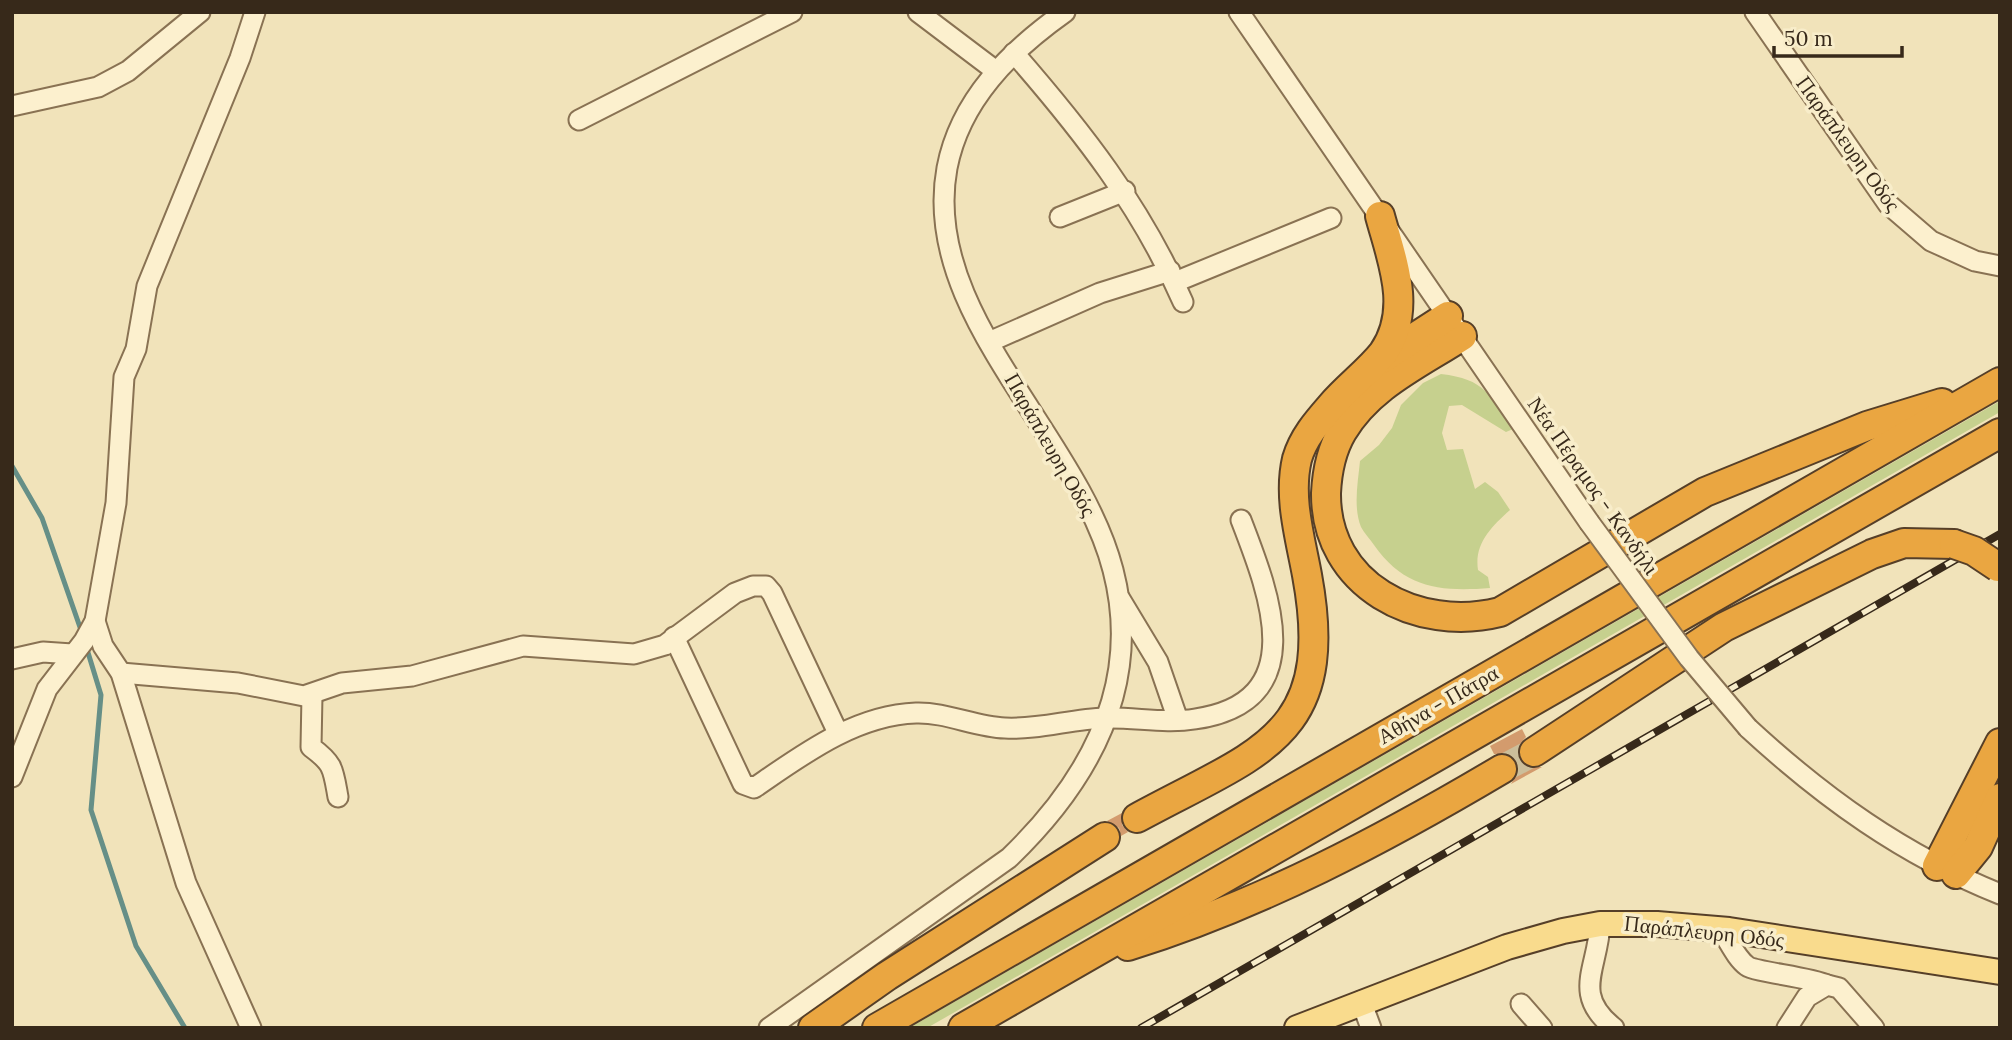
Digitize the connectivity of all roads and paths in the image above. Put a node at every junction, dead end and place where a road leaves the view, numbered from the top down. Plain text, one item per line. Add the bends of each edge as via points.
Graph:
1 (200, 12) edge
2 (254, 12) edge
3 (792, 12) edge
4 (918, 12) edge
5 (1065, 12) edge
6 (1755, 12) edge
7 (1245, 17) edge
8 (1014, 53) junction
9 (996, 71) junction
10 (12, 106) edge
11 (579, 120) dead end
12 (1125, 191) junction
13 (1380, 216) junction
14 (1060, 217) dead end
15 (1331, 218) dead end
16 (2000, 266) edge
17 (1172, 276) junction
18 (1184, 302) dead end
19 (1455, 326) junction
20 (989, 342) junction
21 (1370, 366) junction
22 (1989, 388) edge
23 (2000, 433) edge
24 (1241, 520) dead end
25 (1999, 568) edge
26 (1118, 596) junction
27 (94, 621) junction
28 (674, 636) junction
29 (72, 654) junction
30 (12, 659) edge
31 (121, 673) junction
32 (312, 695) junction
33 (1107, 718) junction
34 (1178, 720) junction
35 (838, 733) junction
36 (2000, 743) edge
37 (1534, 752) tunnel mouth
38 (1502, 769) tunnel mouth
39 (12, 777) edge
40 (338, 797) dead end
41 (2000, 798) edge
42 (2000, 811) edge
43 (1137, 818) dead end
44 (2000, 829) edge
45 (1105, 837) dead end
46 (1947, 870) junction
47 (2000, 894) edge
48 (1600, 924) junction
49 (1721, 930) junction
50 (1078, 962) junction
51 (2000, 972) edge
52 (1827, 985) junction
53 (1361, 1002) junction
54 (1521, 1004) dead end
55 (251, 1028) edge
56 (769, 1028) edge
57 (814, 1028) edge
58 (877, 1028) edge
59 (963, 1028) edge
60 (1297, 1028) edge
61 (1371, 1028) edge
62 (1542, 1028) edge
63 (1614, 1028) edge
64 (1787, 1028) edge
65 (1874, 1028) edge

1 - 10 street via 128,71 98,87
2 - 27 street via 240,58 147,286 136,349 124,377 116,503
3 - 11 street
4 - 9 street
5 - 8 street, Παράπλευρη Οδός
6 - 16 street, Παράπλευρη Οδός via 1888,204 1931,241 1975,261
7 - 13 street, Νέα Πέραμος - Κανδήλι
8 - 9 street, Παράπλευρη Οδός
8 - 12 street via 1075,123
9 - 20 street, Παράπλευρη Οδός via 959,130 943,198 953,265
12 - 14 street
12 - 17 street
13 - 19 street, Νέα Πέραμος - Κανδήλι
13 - 21 highway via 1399,296 1398,318 1391,339
15 - 17 street
17 - 18 street
17 - 20 street via 1100,293
19 - 21 highway
19 - 22 highway via 1352,416 1334,452 1326,486 1329,526 1346,563 1374,593 1427,614 1472,617 1500,612 1705,492 1867,426
19 - 46 street, Νέα Πέραμος - Κανδήλι, bridge via 1589,522 1689,658 1748,728 1846,811
20 - 26 street, Παράπλευρη Οδός via 1079,488 1104,545
21 - 43 highway via 1319,419 1298,459 1294,507 1315,636 1312,670 1300,707 1284,728 1249,757
22 - 58 highway, Αθήνα - Πάτρα
23 - 50 highway, Αθήνα - Πάτρα
24 - 34 street via 1261,570 1273,650 1271,671 1263,686 1226,711
25 - 37 highway, bridge via 1954,544 1904,543 1724,627
26 - 33 street, Παράπλευρη Οδός via 1119,661
26 - 34 street via 1158,662
27 - 29 street
27 - 31 street via 103,646
28 - 32 street via 665,645 634,654 523,646 412,676 342,683
28 - 35 street via 735,593 766,586
28 - 35 street via 743,784 754,788
29 - 30 street via 43,652
29 - 39 street via 47,689
31 - 32 street via 218,680
31 - 55 street via 187,883
32 - 40 street via 311,747 332,765
33 - 34 street
33 - 35 street via 1002,728 915,713
33 - 56 street, Παράπλευρη Οδός via 1072,788 1009,858
36 - 46 highway
38 - 50 highway via 1348,856 1167,934
41 - 46 highway via 1978,847
42 - 44 highway
45 - 57 highway via 976,917
46 - 47 street, Νέα Πέραμος - Κανδήλι
48 - 49 main road, Παράπλευρη Οδός
48 - 53 main road, Παράπλευρη Οδός via 1527,941
48 - 63 street via 1588,997 1597,1015
49 - 51 main road, Παράπλευρη Οδός
49 - 52 street via 1741,960 1754,970 1798,975
50 - 59 highway, Αθήνα - Πάτρα
52 - 64 street via 1807,997
52 - 65 street via 1839,988
53 - 60 main road, Παράπλευρη Οδός
53 - 61 street
54 - 62 street

